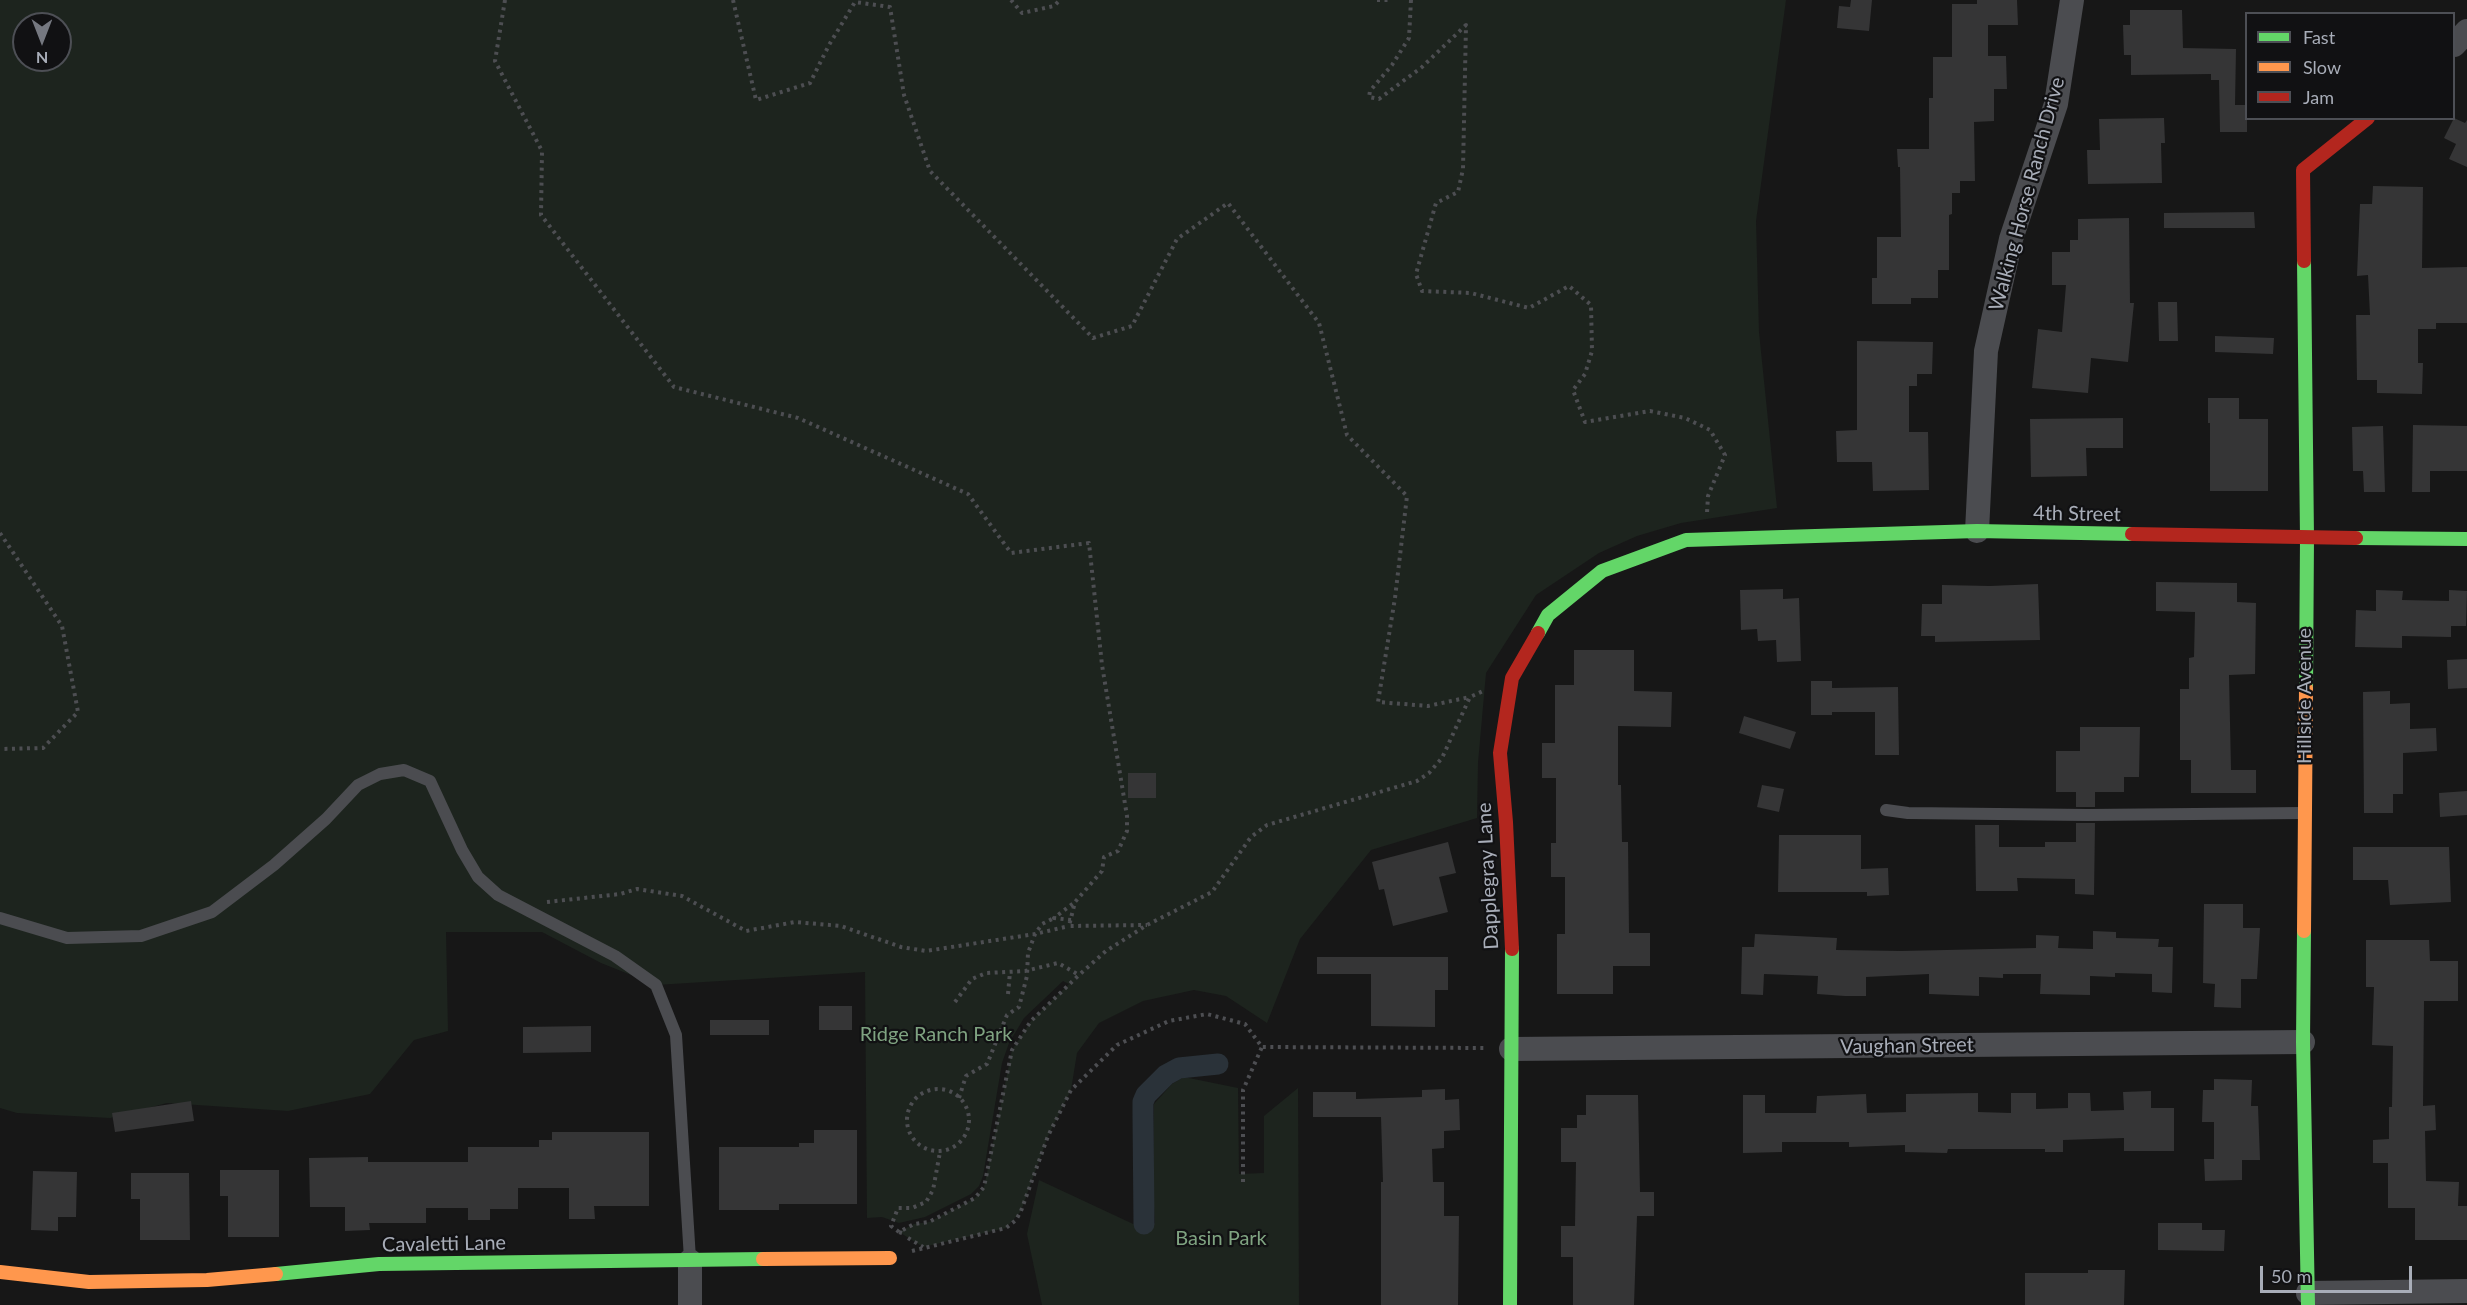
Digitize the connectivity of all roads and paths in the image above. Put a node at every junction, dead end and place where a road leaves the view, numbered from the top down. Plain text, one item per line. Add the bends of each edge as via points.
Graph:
1 (505, 0) edge
2 (733, 0) edge
3 (1011, 0) edge
4 (1060, 0) edge
5 (1377, 0) edge
6 (1388, 0) edge
7 (1411, 0) edge
8 (2072, 0) edge
9 (2467, 31) edge
10 (2455, 44) edge
11 (2366, 120) edge
12 (1977, 531) junction
13 (0, 532) edge
14 (2307, 538) junction
15 (2467, 539) edge
16 (1686, 540) joint
17 (1706, 540) junction
18 (1512, 678) junction
19 (1470, 697) junction
20 (0, 749) edge
21 (1886, 810) dead end
22 (2304, 813) junction
23 (1075, 902) junction
24 (529, 912) junction
25 (0, 918) edge
26 (1054, 918) junction
27 (1071, 920) junction
28 (1147, 925) junction
29 (1069, 926) junction
30 (1035, 934) junction
31 (1026, 971) junction
32 (1010, 972) junction
33 (1079, 975) junction
34 (1008, 994) dead end
35 (955, 1002) dead end
36 (2303, 1042) junction
37 (1262, 1047) junction
38 (1511, 1049) junction
39 (959, 1098) junction
40 (940, 1152) junction
41 (1243, 1182) dead end
42 (899, 1232) junction
43 (923, 1247) junction
44 (890, 1258) joint
45 (690, 1261) junction
46 (0, 1272) edge
47 (2467, 1291) edge
48 (2307, 1299) edge
49 (690, 1305) edge
50 (1510, 1305) edge

1 - 23 path via 495,61 542,151 541,215 674,387 798,418 968,494 1011,553 1089,543 1102,665 1127,831 1118,851 1104,857 1102,871
2 - 19 path via 756,100 810,83 855,2 890,7 904,95 930,171 1093,338 1132,326 1177,239 1228,203 1319,322 1347,435 1407,496 1378,702 1428,706
3 - 4 path via 1022,13 1054,6
5 - 6 path
7 - 17 path via 1409,38 1369,97 1379,99 1422,67 1466,25 1463,169 1458,192 1436,203 1416,274 1422,291 1471,293 1529,308 1569,286 1591,305 1592,351 1586,374 1573,390 1586,422 1650,411 1684,418 1710,430 1725,455 1708,496
8 - 12 street, Walking Horse Ranch Drive via 2056,104 2010,239 1986,351
9 - 10 street
11 - 14 street, Hillside Avenue via 2303,170
12 - 14 street, 4th Street
12 - 17 street, 4th Street
13 - 20 path via 62,626 78,712 43,748
14 - 15 street, 4th Street
14 - 22 street, Hillside Avenue
16 - 17 street, 4th Street
16 - 18 street, Dapplegray Lane via 1602,571 1548,615
18 - 19 path
18 - 38 street, Dapplegray Lane via 1500,753 1512,952
19 - 28 path via 1442,758 1417,782 1267,825 1251,837 1212,892
21 - 22 lane via 2087,815
22 - 36 street, Hillside Avenue
23 - 26 path
23 - 27 path
24 - 25 lane via 498,895 478,877 430,781 404,770 380,774 358,785 274,865 213,912 141,936 67,938
24 - 30 path via 535,904 637,889 682,896 746,931 795,922 841,926 901,947 926,951
24 - 45 lane via 615,956 656,986 676,1035
26 - 27 path
26 - 30 path via 1042,924
27 - 29 path
28 - 29 path
28 - 33 path via 1106,951
29 - 30 path
30 - 31 path
31 - 32 path
31 - 33 path via 1058,963
31 - 39 path via 1019,1007 1007,1014 987,1064 966,1076
32 - 34 path
32 - 35 path via 986,973 972,979
33 - 42 path via 1030,1021 1012,1050 984,1187 975,1198
36 - 38 street, Vaughan Street
36 - 48 street, Hillside Avenue
37 - 38 path
37 - 41 path via 1243,1090
37 - 43 path via 1245,1024 1207,1014 1168,1021 1117,1045 1071,1090 1048,1136 1016,1220 1005,1228
38 - 50 street, Dapplegray Lane
39 - 40 path via 968,1110 967,1133 958,1144
39 - 40 path via 946,1090 931,1090 917,1097 909,1109 907,1123 915,1142
40 - 42 path via 933,1190 926,1202 898,1208 891,1226
42 - 43 path
43 - 44 path
44 - 45 street, Cavaletti Lane
45 - 46 street, Cavaletti Lane via 380,1264 207,1280 89,1282
45 - 49 street
47 - 48 street

